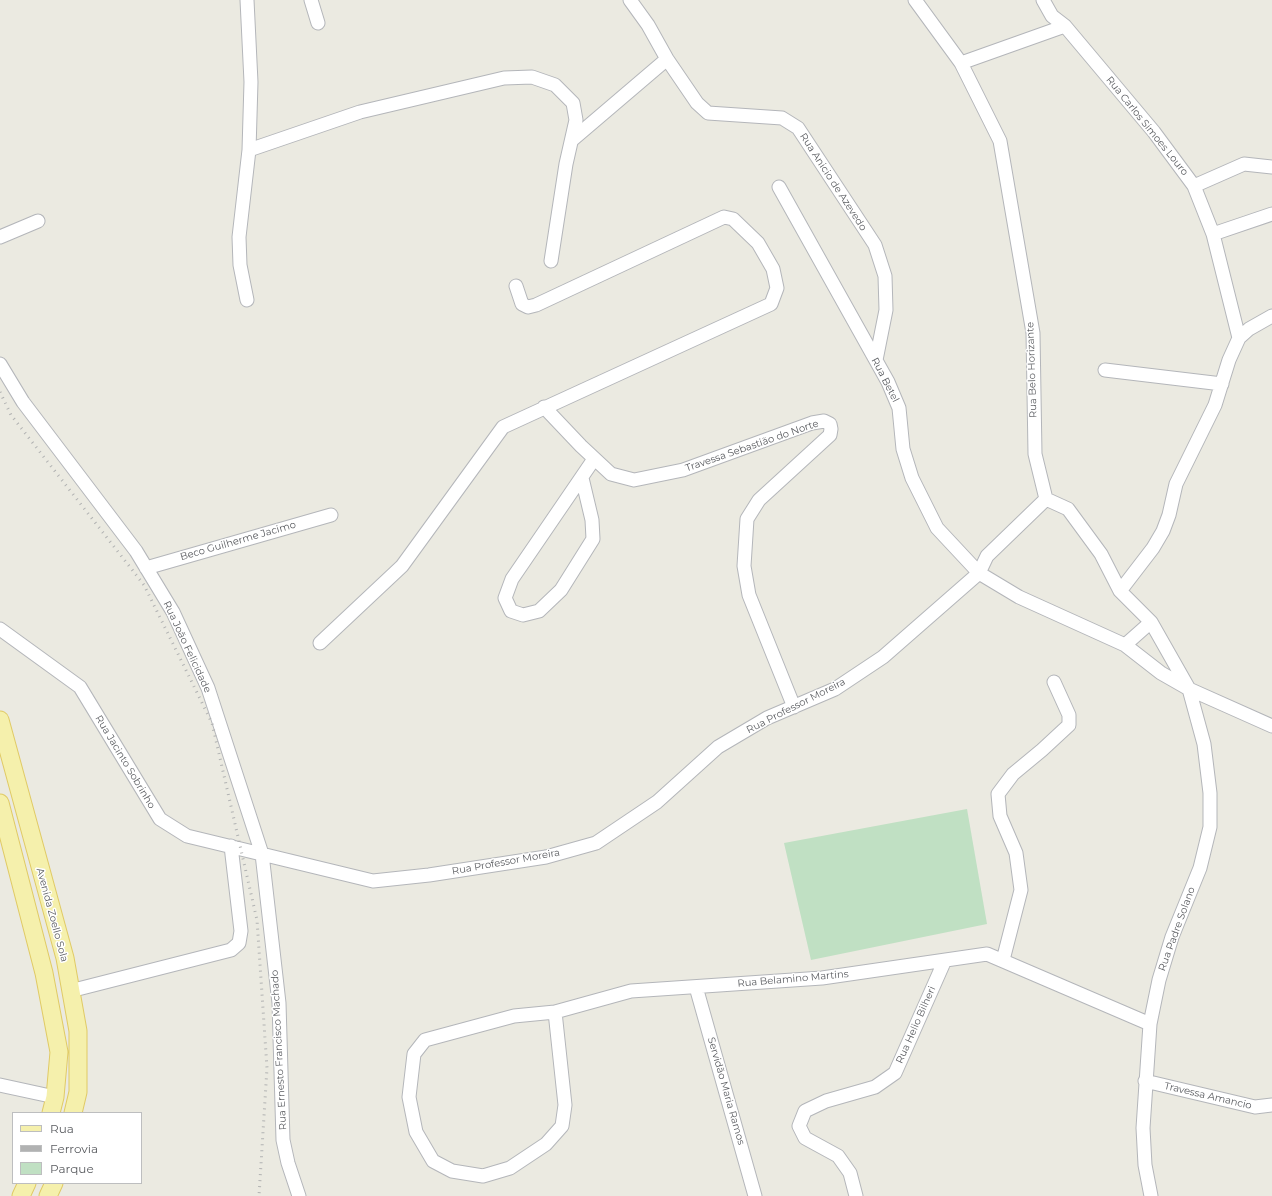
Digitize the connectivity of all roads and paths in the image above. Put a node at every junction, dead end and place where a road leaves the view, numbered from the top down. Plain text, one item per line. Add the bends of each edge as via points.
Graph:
1 (247, 0) edge
2 (311, 0) edge
3 (630, 0) edge
4 (915, 0) edge
5 (1043, 0) edge
6 (318, 23) dead end
7 (1065, 26) junction
8 (667, 59) junction
9 (961, 63) junction
10 (572, 140) junction
11 (249, 150) junction
12 (1272, 166) edge
13 (1194, 186) junction
14 (779, 188) dead end
15 (1272, 214) edge
16 (38, 221) dead end
17 (1213, 234) junction
18 (0, 237) edge
19 (551, 261) dead end
20 (516, 286) dead end
21 (247, 300) dead end
22 (1272, 316) edge
23 (1239, 338) junction
24 (876, 360) junction
25 (0, 364) edge
26 (1105, 370) dead end
27 (1222, 384) junction
28 (544, 407) junction
29 (594, 459) junction
30 (582, 478) junction
31 (1046, 500) junction
32 (330, 515) dead end
33 (146, 568) junction
34 (979, 573) junction
35 (1120, 591) junction
36 (1151, 622) junction
37 (3, 630) edge
38 (320, 643) dead end
39 (1124, 645) junction
40 (1054, 682) dead end
41 (1189, 689) junction
42 (794, 707) junction
43 (0, 720) edge
44 (1272, 726) edge
45 (0, 802) edge
46 (231, 846) junction
47 (262, 854) junction
48 (945, 960) junction
49 (1003, 960) junction
50 (696, 987) junction
51 (70, 991) junction
52 (555, 1012) junction
53 (1150, 1024) junction
54 (1145, 1081) junction
55 (0, 1085) edge
56 (53, 1105) edge
57 (1272, 1105) edge
58 (73, 1112) edge
59 (26, 1184) edge
60 (54, 1184) edge
61 (21, 1196) edge
62 (48, 1196) edge
63 (299, 1196) edge
64 (755, 1196) edge
65 (856, 1196) edge
66 (1151, 1196) edge

1 - 11 street via 251,82
2 - 6 street
3 - 8 street, Rua Anicio de Azevedo
4 - 9 street, Rua Belo Horizante
5 - 7 street, Rua Carlos Simoes Louro via 1052,16
7 - 9 street
7 - 13 street, Rua Carlos Simoes Louro via 1154,132
8 - 10 street
8 - 24 street, Rua Anicio de Azevedo via 697,103 708,113 782,118 798,128 875,245 886,276 886,310
9 - 31 street, Rua Belo Horizante via 1000,140 1033,333 1035,454
10 - 11 street via 576,120 573,102 555,85 532,78 504,78 360,112
10 - 19 street
11 - 21 street via 239,238 240,265
12 - 13 street via 1244,164
13 - 17 street, Rua Carlos Simoes Louro
14 - 24 street, Rua Betel
15 - 17 street
16 - 18 street
17 - 23 street, Rua Carlos Simoes Louro
20 - 28 street via 522,304 528,307 536,305 724,217 733,219 758,243 773,269 776,288 771,304
22 - 23 street
23 - 27 street
24 - 34 street, Rua Betel via 899,408 903,449 912,478 937,528
25 - 33 street, Rua João Felicidade via 23,402 136,551
26 - 27 street
27 - 35 street via 1215,405 1176,484 1163,531
28 - 29 street, Travessa Sebastião do Norte
28 - 38 street via 503,427 402,566
29 - 30 street
29 - 42 street, Travessa Sebastião do Norte via 611,474 634,480 683,470 812,423 824,421 830,424 830,435 759,500 747,519 744,566 749,595
30 - 30 street via 512,579 505,598 510,611 523,615 538,611 561,590 593,539 592,520
31 - 34 street via 987,556
31 - 35 street via 1068,509 1101,554
32 - 33 street, Beco Guilherme Jacimo
33 - 47 street, Rua João Felicidade via 174,612 208,688
34 - 39 street via 1019,597
34 - 42 street, Rua Professor Moreira via 883,657 834,689
35 - 36 street
36 - 39 street
36 - 41 street
37 - 46 street, Rua Jacinto Sobrinho via 80,687 160,819 187,836
39 - 41 street via 1161,673
40 - 49 street via 1069,714 1069,725 1013,774 998,794 1000,816 1016,853 1021,890
41 - 44 street
41 - 53 street, Rua Padre Solano via 1204,744 1210,793 1210,827 1200,868 1172,937 1159,980
42 - 47 street, Rua Professor Moreira via 767,718 718,748 657,802 596,843 546,857 429,875 373,880
43 - 51 main road, Avenida Zoello Sola via 65,958
45 - 56 main road via 44,973 58,1052
46 - 47 street, Rua Jacinto Sobrinho
46 - 51 street via 241,931 238,943 231,950
47 - 63 street, Rua Ernesto Francisco Machado via 279,1003 283,1140
48 - 49 street, Rua Belamino Martins via 987,954
48 - 50 street, Rua Belamino Martins via 822,978
48 - 65 street, Rua Helio Bilheri via 895,1073 875,1087 826,1101 805,1111 799,1126 805,1138 838,1156 850,1173
49 - 53 street, Rua Belamino Martins
50 - 52 street, Rua Belamino Martins via 631,991
50 - 64 street, Servidão Maria Ramos
51 - 58 main road, Avenida Zoello Sola via 78,1031 78,1092
52 - 52 street, Rua Belamino Martins via 565,1105 562,1126 546,1144 510,1168 483,1176 452,1172 433,1161 416,1132 409,1097 414,1054 425,1040 514,1016
53 - 54 street, Rua Padre Solano
54 - 57 street, Travessa Amancio via 1255,1107
54 - 66 street, Rua Padre Solano via 1144,1165
55 - 56 street
59 - 61 main road
60 - 62 main road

